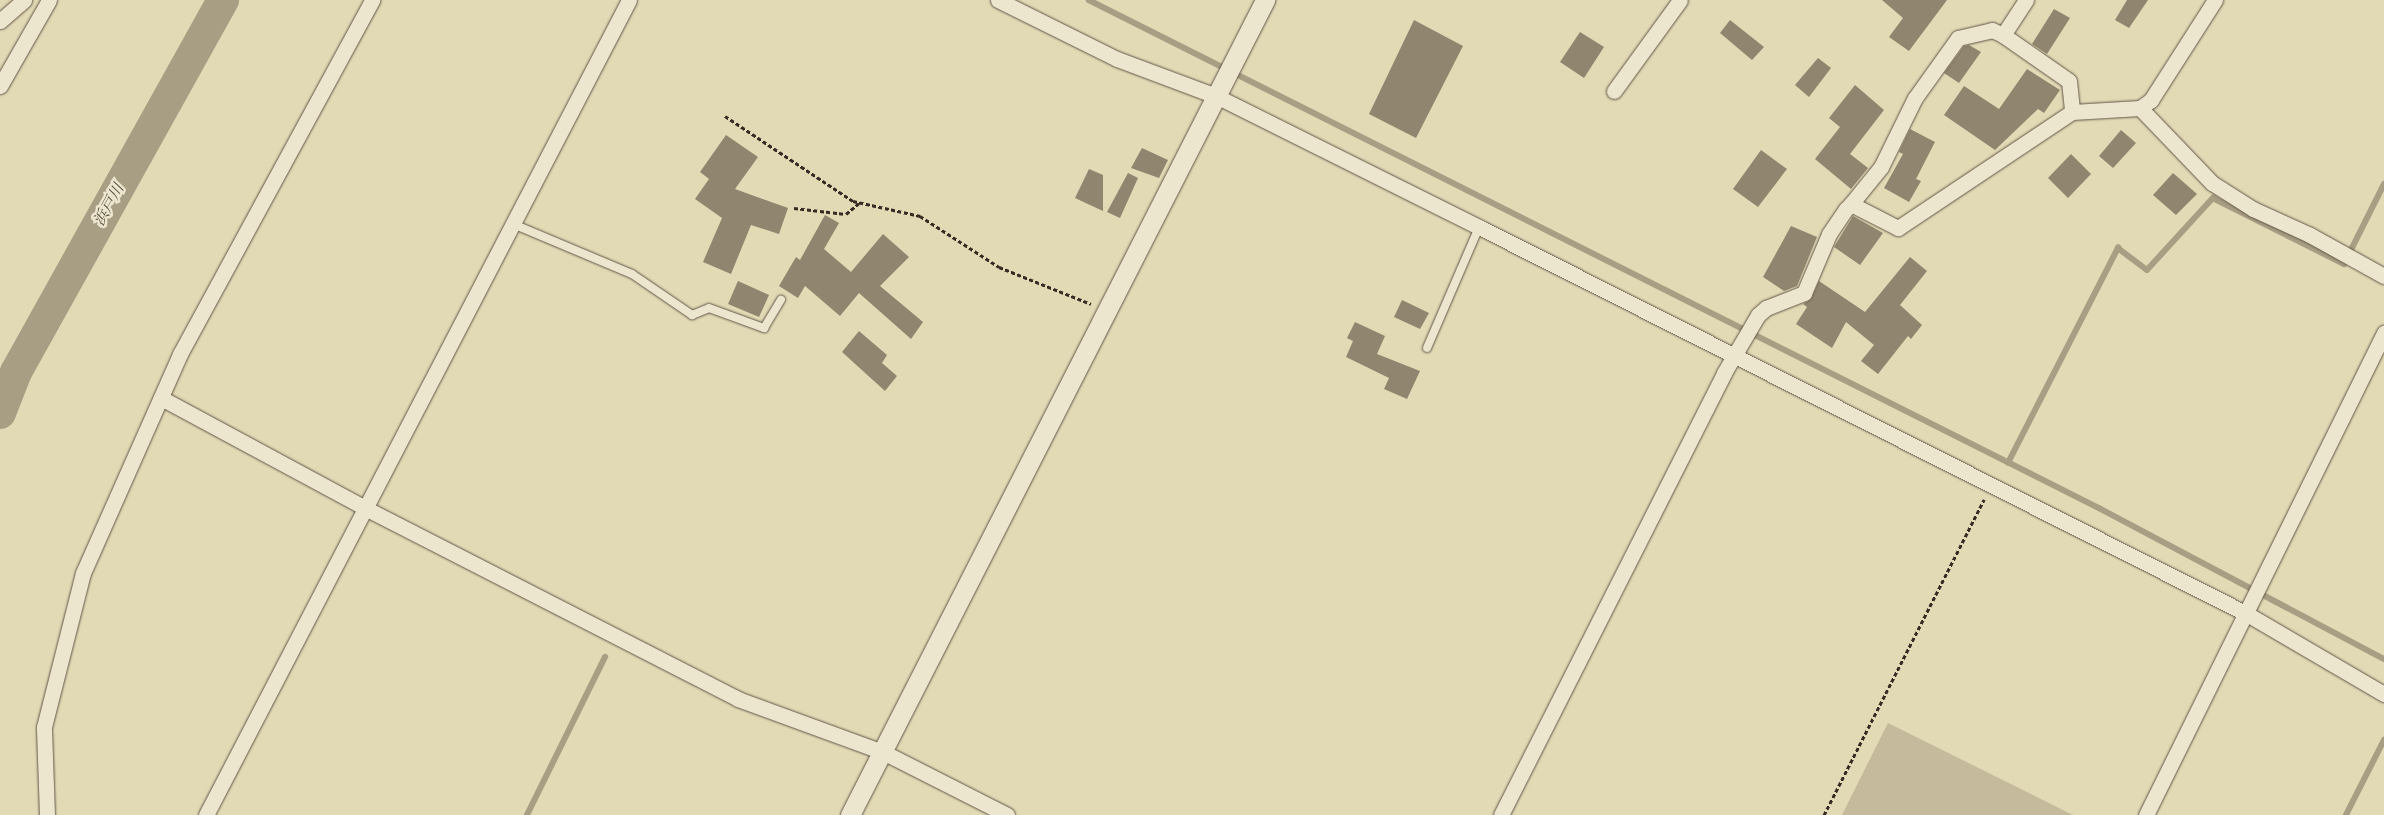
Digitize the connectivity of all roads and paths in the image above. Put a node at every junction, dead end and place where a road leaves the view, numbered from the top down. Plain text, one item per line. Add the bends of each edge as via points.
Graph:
1 (8, 0) edge
2 (24, 0) edge
3 (49, 0) edge
4 (372, 0) edge
5 (629, 0) edge
6 (998, 0) edge
7 (1265, 0) edge
8 (1680, 0) edge
9 (2026, 0) edge
10 (2215, 0) edge
11 (0, 14) edge
12 (0, 21) edge
13 (2003, 35) junction
14 (0, 86) edge
15 (1219, 90) junction
16 (1614, 91) dead end
17 (2140, 108) junction
18 (2072, 112) junction
19 (725, 116) dead end
20 (859, 202) junction
21 (1852, 204) junction
22 (794, 208) dead end
23 (514, 224) junction
24 (1479, 228) junction
25 (2384, 276) edge
26 (780, 300) dead end
27 (1107, 311) junction
28 (2384, 333) edge
29 (1427, 348) dead end
30 (1737, 352) junction
31 (161, 398) junction
32 (1990, 486) junction
33 (367, 509) junction
34 (2248, 611) junction
35 (2383, 693) edge
36 (883, 752) junction
37 (46, 815) edge
38 (206, 815) edge
39 (850, 815) edge
40 (1007, 815) edge
41 (1501, 815) edge
42 (1824, 815) edge
43 (2146, 815) edge

1 - 11 street
2 - 12 street
3 - 14 street
4 - 31 street via 180,354
5 - 23 street
6 - 15 street via 1117,59
7 - 15 street
8 - 16 street
9 - 13 street
10 - 17 street via 2151,100
13 - 18 street via 2069,81
13 - 21 street via 1992,30 1954,40 1915,98 1881,166
15 - 24 street
15 - 27 street
17 - 18 street
17 - 25 street via 2212,183 2253,209 2310,235
18 - 21 street via 1898,228
19 - 20 path via 795,160 837,192
20 - 22 path via 846,214
20 - 27 path via 920,216 999,267
21 - 30 street via 1829,234 1804,293 1766,308 1758,315
23 - 26 lane via 632,274 692,315 709,308 764,328
23 - 33 street
24 - 29 lane
24 - 30 street
27 - 36 street
28 - 34 street
30 - 32 street
30 - 41 street
31 - 33 street
31 - 37 street via 83,573 44,727
32 - 34 street
32 - 42 path
33 - 36 street via 738,699
33 - 38 street
34 - 35 street
34 - 43 street
36 - 39 street
36 - 40 street

